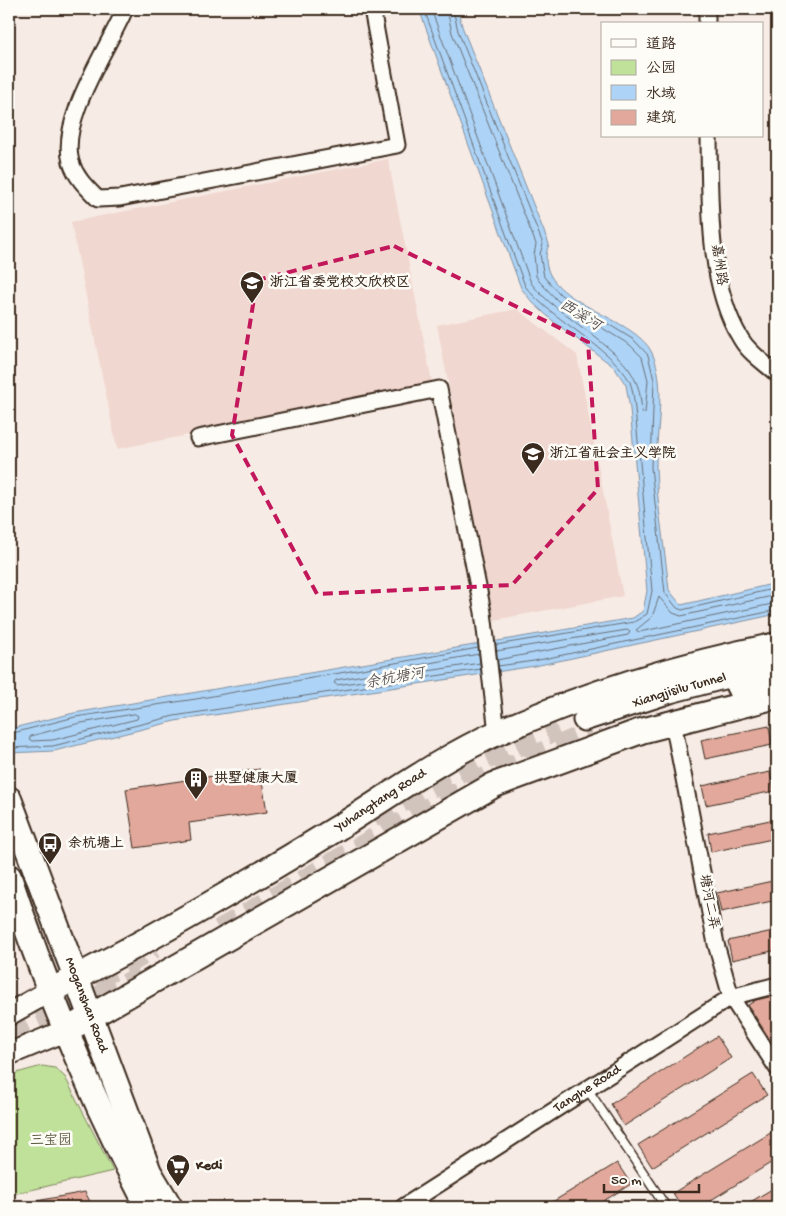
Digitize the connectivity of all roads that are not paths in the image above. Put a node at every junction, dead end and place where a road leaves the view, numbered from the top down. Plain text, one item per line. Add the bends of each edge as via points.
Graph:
1 (125, 9) edge
2 (372, 9) edge
3 (707, 9) edge
4 (707, 22) edge
5 (709, 138) edge
6 (777, 374) edge
7 (198, 438) dead end
8 (777, 645) edge
9 (777, 664) edge
10 (777, 680) edge
11 (777, 696) edge
12 (673, 722) junction
13 (497, 733) junction
14 (9, 799) edge
15 (9, 877) edge
16 (76, 978) junction
17 (777, 985) edge
18 (48, 992) junction
19 (731, 997) junction
20 (9, 1014) edge
21 (90, 1018) junction
22 (67, 1030) junction
23 (9, 1054) edge
24 (777, 1068) edge
25 (588, 1090) junction
26 (148, 1207) edge
27 (170, 1207) edge
28 (403, 1207) edge
29 (666, 1207) edge

1 - 2 street via 78,104 71,130 71,161 80,182 98,199 120,198 397,145
3 - 4 street
5 - 6 street, 嘉州路 via 710,202 723,299 742,341
7 - 13 street via 439,389 486,632
8 - 13 main road, Yuhangtang Road via 607,690
9 - 10 main road, Xiangjisilu Tunnel via 670,692 588,726
11 - 12 main road
12 - 19 street, 塘河二弄 via 716,944
12 - 21 main road via 494,785
13 - 16 main road, Yuhangtang Road via 442,762 207,908
14 - 16 main road, Moganshan Road
15 - 18 main road, Moganshan Road via 18,916
16 - 18 main road, Yuhangtang Road
16 - 21 main road, Moganshan Road
17 - 19 street, Tanghe Road
18 - 20 main road, Yuhangtang Road
18 - 22 main road, Moganshan Road
19 - 24 street, 塘河二弄
19 - 25 street, Tanghe Road
21 - 22 main road
21 - 27 main road, Moganshan Road via 149,1172
22 - 23 main road
22 - 26 main road, Moganshan Road via 94,1100
25 - 28 street, Tanghe Road
25 - 29 lane

